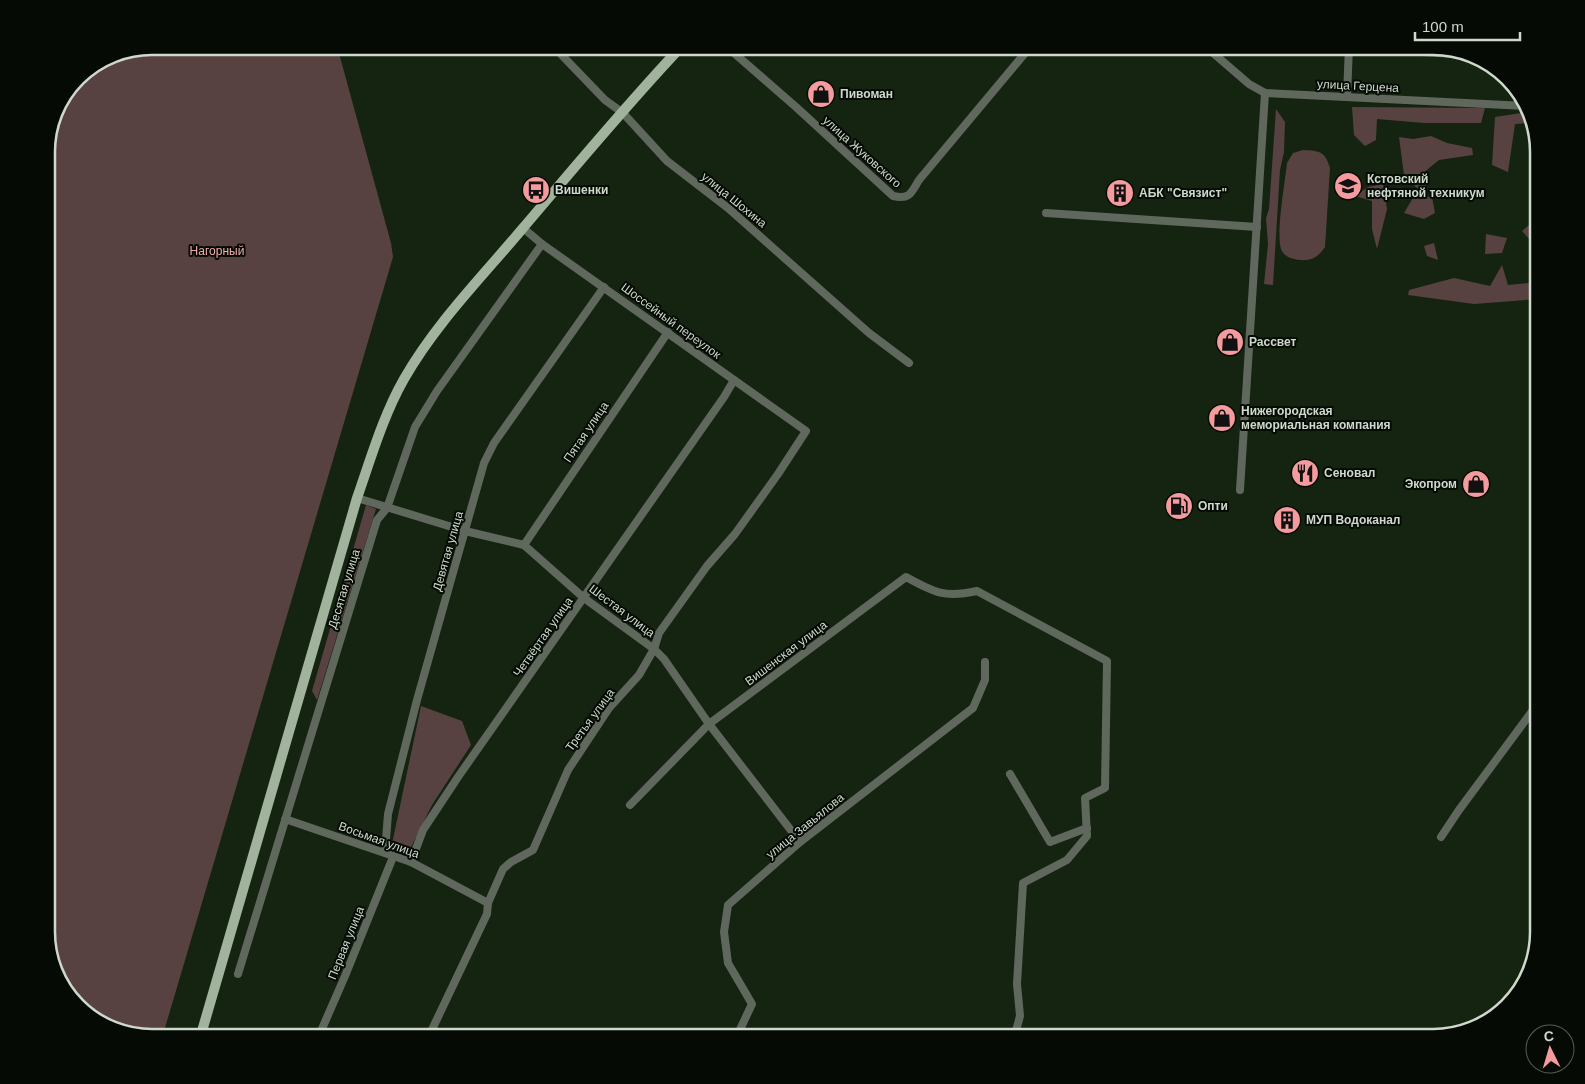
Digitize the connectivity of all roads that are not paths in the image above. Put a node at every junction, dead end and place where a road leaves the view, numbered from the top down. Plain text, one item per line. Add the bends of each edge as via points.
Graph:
1 (562, 55) edge
2 (674, 55) edge
3 (736, 55) edge
4 (1023, 55) edge
5 (1215, 55) edge
6 (1349, 55) edge
7 (1265, 93) junction
8 (1347, 96) junction
9 (1518, 106) edge
10 (623, 113) junction
11 (1046, 212) dead end
12 (1258, 226) junction
13 (523, 228) junction
14 (542, 244) junction
15 (604, 286) junction
16 (668, 332) junction
17 (909, 363) dead end
18 (734, 380) junction
19 (806, 431) joint
20 (1240, 490) dead end
21 (358, 498) junction
22 (387, 508) junction
23 (465, 531) junction
24 (524, 545) junction
25 (584, 598) junction
26 (654, 649) junction
27 (985, 662) dead end
28 (1530, 714) edge
29 (709, 724) junction
30 (1010, 774) dead end
31 (630, 805) dead end
32 (285, 820) junction
33 (1087, 828) junction
34 (1441, 837) dead end
35 (800, 842) junction
36 (385, 852) junction
37 (393, 856) junction
38 (411, 862) junction
39 (488, 903) junction
40 (238, 974) dead end
41 (203, 1029) edge
42 (322, 1029) edge
43 (432, 1029) edge
44 (740, 1029) edge
45 (1016, 1029) edge

1 - 10 street, улица Шохина via 605,100
2 - 10 main road
3 - 4 street, улица Жуковского via 893,196 902,198 909,196 918,180
5 - 7 street via 1249,84
6 - 8 street
7 - 8 street, улица Герцена
7 - 12 street
8 - 9 street, улица Герцена
10 - 13 main road
10 - 17 street, улица Шохина via 667,161 728,208
11 - 12 street
12 - 20 street
13 - 14 street, Шоссейный переулок
13 - 21 main road via 438,327 419,354 386,417
14 - 15 street, Шоссейный переулок
14 - 22 street, Десятая улица via 415,427
15 - 16 street, Шоссейный переулок
15 - 23 street, Девятая улица via 494,444 484,463
16 - 18 street, Шоссейный переулок
16 - 24 street, Пятая улица
18 - 19 street, Шоссейный переулок
18 - 25 street, Четвёртая улица
19 - 26 street, Третья улица via 735,534 707,566 659,633
21 - 22 street, Шестая улица
21 - 41 main road
22 - 23 street, Шестая улица
22 - 32 street, Десятая улица via 377,520
23 - 24 street, Шестая улица
23 - 36 street, Девятая улица via 388,814
24 - 25 street, Шестая улица
25 - 26 street, Шестая улица
25 - 38 street, Четвёртая улица via 423,830
26 - 29 street, Шестая улица
26 - 39 street, Третья улица via 639,675 610,708 568,770 533,850 503,869
27 - 35 street, улица Завьялова via 985,680 973,708
28 - 34 street
29 - 31 street, Вишенская улица
29 - 33 street, Вишенская улица via 906,578 932,592 958,595 977,591 1107,661 1105,788 1085,798
29 - 35 street, Шестая улица
30 - 33 street via 1050,842
32 - 36 street, Восьмая улица
32 - 40 street, Десятая улица
33 - 45 street via 1087,836 1067,860 1024,883 1017,984 1020,1016
35 - 44 street, улица Завьялова via 728,905 724,932 728,963 752,1004
36 - 37 street, Восьмая улица
37 - 38 street, Восьмая улица
37 - 42 street, Первая улица
38 - 39 street, Восьмая улица
39 - 43 street, Третья улица via 487,914

